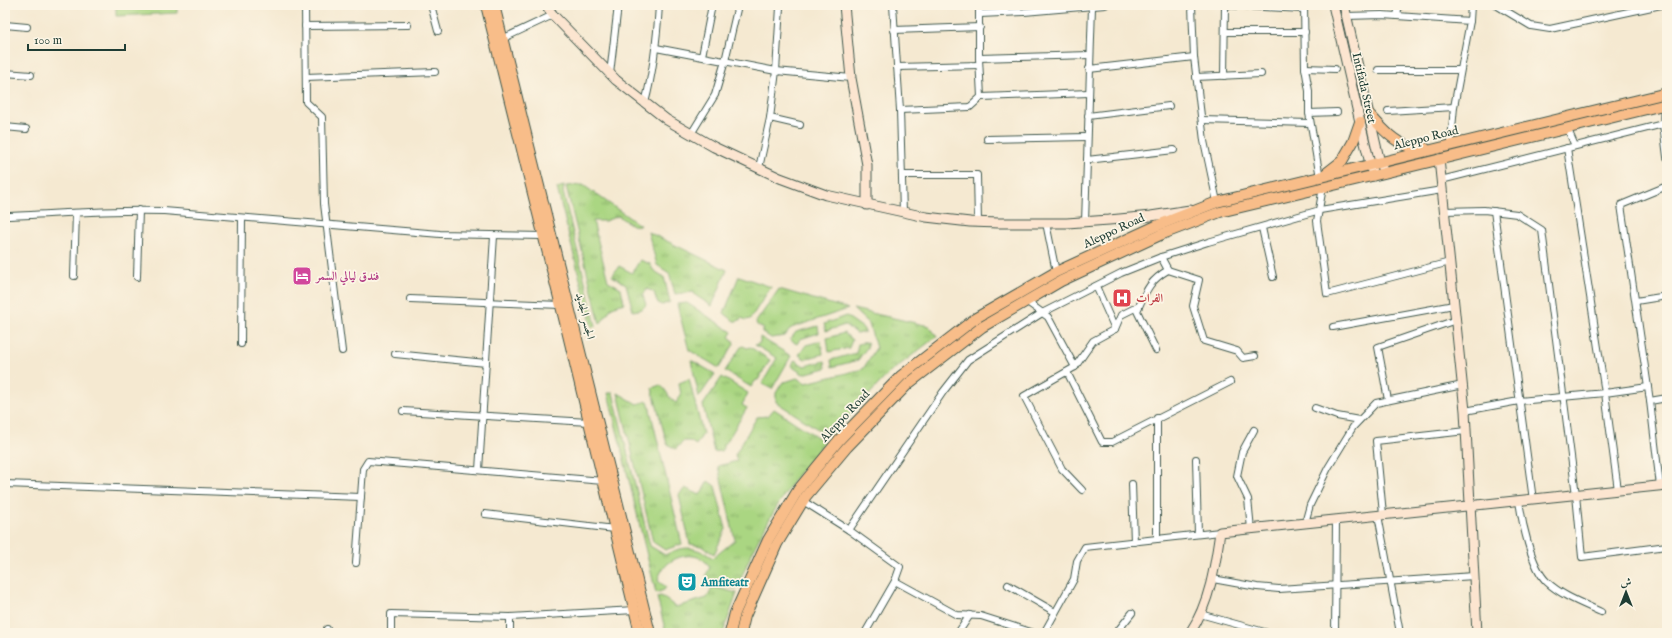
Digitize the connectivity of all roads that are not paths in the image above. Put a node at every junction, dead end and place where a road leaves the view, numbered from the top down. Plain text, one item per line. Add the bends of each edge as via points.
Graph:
1 (305, 5) edge
2 (431, 5) edge
3 (486, 5) edge
4 (494, 5) edge
5 (546, 5) edge
6 (618, 5) edge
7 (659, 5) edge
8 (712, 5) edge
9 (738, 5) edge
10 (844, 5) edge
11 (893, 5) edge
12 (979, 5) edge
13 (1105, 5) edge
14 (1192, 5) edge
15 (1225, 5) edge
16 (1333, 5) edge
17 (1344, 5) edge
18 (1399, 5) edge
19 (1471, 5) edge
20 (1496, 5) edge
21 (1661, 5) edge
22 (780, 7) dead end
23 (1092, 7) junction
24 (1304, 7) edge
25 (980, 14) junction
26 (553, 15) junction
27 (1346, 16) junction
28 (1397, 16) junction
29 (1470, 21) junction
30 (5, 25) edge
31 (408, 25) dead end
32 (305, 26) junction
33 (27, 27) dead end
34 (980, 27) junction
35 (894, 30) junction
36 (438, 31) dead end
37 (1225, 32) junction
38 (1305, 32) junction
39 (502, 39) junction
40 (656, 48) junction
41 (1090, 55) junction
42 (702, 56) junction
43 (1194, 57) junction
44 (979, 58) junction
45 (726, 61) junction
46 (979, 65) junction
47 (897, 67) junction
48 (1305, 68) junction
49 (1089, 69) junction
50 (1335, 69) dead end
51 (1378, 70) dead end
52 (1460, 70) junction
53 (776, 71) junction
54 (435, 72) dead end
55 (5, 73) edge
56 (610, 74) junction
57 (1261, 74) dead end
58 (31, 75) dead end
59 (1224, 76) junction
60 (306, 77) junction
61 (1196, 77) junction
62 (851, 78) junction
63 (1088, 93) junction
64 (1667, 93) edge
65 (981, 98) junction
66 (645, 103) junction
67 (1665, 104) edge
68 (1169, 106) dead end
69 (1454, 107) junction
70 (900, 110) junction
71 (1388, 111) dead end
72 (1337, 112) dead end
73 (1309, 113) junction
74 (1369, 114) junction
75 (1088, 116) junction
76 (770, 118) junction
77 (1202, 120) junction
78 (1360, 122) junction
79 (1310, 123) junction
80 (1665, 124) edge
81 (800, 125) dead end
82 (5, 127) edge
83 (26, 129) dead end
84 (1563, 129) junction
85 (691, 134) junction
86 (1087, 137) junction
87 (986, 139) dead end
88 (1452, 145) junction
89 (1575, 146) junction
90 (1437, 148) junction
91 (1567, 148) junction
92 (1174, 150) dead end
93 (1667, 157) edge
94 (1439, 159) junction
95 (1087, 160) junction
96 (1375, 164) junction
97 (759, 168) junction
98 (1384, 173) junction
99 (903, 175) junction
100 (1373, 176) junction
101 (1441, 180) junction
102 (1321, 182) junction
103 (1667, 186) edge
104 (1442, 190) junction
105 (1217, 202) junction
106 (867, 205) junction
107 (1201, 208) junction
108 (139, 210) junction
109 (1320, 210) junction
110 (1444, 211) junction
111 (1494, 211) junction
112 (903, 212) junction
113 (76, 213) junction
114 (5, 216) edge
115 (242, 218) junction
116 (978, 222) junction
117 (1085, 222) junction
118 (1046, 223) junction
119 (327, 225) junction
120 (1262, 228) junction
121 (494, 236) junction
122 (543, 236) junction
123 (1161, 257) junction
124 (1450, 262) junction
125 (1168, 270) junction
126 (1056, 272) junction
127 (74, 276) dead end
128 (137, 277) dead end
129 (1272, 277) dead end
130 (1096, 286) junction
131 (1667, 296) edge
132 (410, 299) dead end
133 (1026, 301) junction
134 (1636, 301) junction
135 (490, 302) junction
136 (561, 305) junction
137 (1454, 305) junction
138 (1140, 306) junction
139 (1042, 313) junction
140 (1456, 320) junction
141 (1333, 327) dead end
142 (1115, 329) junction
143 (241, 344) dead end
144 (1156, 350) dead end
145 (342, 351) dead end
146 (395, 354) dead end
147 (1256, 356) dead end
148 (486, 363) junction
149 (1076, 367) junction
150 (1067, 372) junction
151 (1230, 382) dead end
152 (1463, 385) junction
153 (1648, 387) junction
154 (1605, 393) junction
155 (1564, 397) junction
156 (1667, 398) edge
157 (1388, 400) junction
158 (1519, 401) junction
159 (1650, 401) junction
160 (1315, 408) dead end
161 (403, 411) dead end
162 (1465, 411) junction
163 (483, 416) junction
164 (1157, 418) junction
165 (1359, 420) junction
166 (589, 422) junction
167 (1254, 430) dead end
168 (1466, 431) junction
169 (1196, 459) dead end
170 (479, 470) junction
171 (603, 480) junction
172 (5, 484) edge
173 (1132, 484) dead end
174 (1663, 485) edge
175 (1082, 490) dead end
176 (1618, 490) junction
177 (1576, 495) junction
178 (361, 497) junction
179 (1532, 500) junction
180 (803, 501) junction
181 (1519, 501) junction
182 (1470, 506) junction
183 (485, 514) dead end
184 (1381, 514) junction
185 (1336, 519) junction
186 (1305, 523) junction
187 (615, 529) junction
188 (1251, 529) junction
189 (849, 530) junction
190 (1220, 532) junction
191 (1198, 534) junction
192 (1157, 539) junction
193 (1134, 542) junction
194 (1667, 546) edge
195 (356, 563) dead end
196 (1474, 576) junction
197 (1213, 579) junction
198 (895, 581) junction
199 (1390, 581) junction
200 (1008, 585) dead end
201 (1336, 585) junction
202 (635, 610) junction
203 (1055, 612) junction
204 (1601, 612) dead end
205 (1132, 613) dead end
206 (1200, 614) junction
207 (970, 615) junction
208 (510, 617) junction
209 (391, 633) edge
210 (510, 633) edge
211 (640, 633) edge
212 (650, 633) edge
213 (730, 633) edge
214 (741, 633) edge
215 (865, 633) edge
216 (958, 633) edge
217 (1034, 633) edge
218 (1044, 633) edge
219 (1116, 633) edge
220 (1190, 633) edge
221 (1268, 633) edge
222 (1335, 633) edge
223 (1400, 633) edge
224 (1477, 633) edge

1 - 32 street
2 - 36 street
3 - 122 main road, الجسر الجديد
4 - 39 main road, الجسر الجديد
5 - 26 street
6 - 56 street
7 - 40 street
8 - 42 street
9 - 45 street
10 - 62 street
11 - 35 street
12 - 25 street
13 - 23 street
14 - 43 street
15 - 24 street
15 - 37 street
16 - 78 street, Intifada Street
17 - 27 street, Intifada Street
18 - 28 street
19 - 29 street
20 - 21 street via 1531,26 1550,29
22 - 53 street
23 - 25 street
23 - 41 street
24 - 38 street
25 - 34 street
26 - 39 street
26 - 56 street
27 - 28 street
27 - 74 street, Intifada Street
28 - 29 street
29 - 52 street
30 - 33 street
31 - 32 street
32 - 60 street
34 - 35 street
34 - 44 street
35 - 47 street
37 - 38 street
37 - 59 street
38 - 48 street
39 - 212 main road, الجسر الجديد
40 - 42 street
40 - 66 street via 653,75
41 - 44 street
41 - 49 street
42 - 45 street
43 - 49 street
43 - 61 street
44 - 46 street
45 - 53 street
45 - 85 street via 715,95
46 - 47 street
46 - 65 street
47 - 70 street
48 - 50 street
48 - 73 street
49 - 63 street
51 - 52 street
52 - 69 street
53 - 62 street
53 - 76 street
54 - 60 street
55 - 58 street
56 - 66 street
57 - 59 street
59 - 61 street
60 - 119 street via 306,102 322,117 324,204
61 - 77 street
62 - 106 street via 867,165
63 - 65 street
63 - 75 street
64 - 88 main road, Aleppo Road
65 - 70 street via 970,107
66 - 85 street
67 - 80 street
67 - 84 main road, Aleppo Road
68 - 75 street
69 - 71 street
69 - 88 street
70 - 99 street
72 - 73 street
73 - 79 street
74 - 90 main road via 1387,133 1410,148
74 - 96 street, Intifada Street
75 - 86 street
76 - 81 street
76 - 97 street
77 - 79 street
77 - 105 street
78 - 96 street, Intifada Street
78 - 102 main road via 1353,142 1342,161
79 - 102 street
80 - 89 street
80 - 93 street
82 - 83 street
84 - 89 street via 1569,132
84 - 94 main road, Aleppo Road
85 - 97 street
86 - 87 street
86 - 95 street
88 - 90 main road, Aleppo Road
89 - 91 street
90 - 96 main road, Aleppo Road
91 - 101 street
91 - 154 street
92 - 95 street
94 - 98 main road, Aleppo Road
94 - 101 street
95 - 117 street
96 - 98 street, Intifada Street
96 - 100 street, Intifada Street
96 - 102 main road, Aleppo Road
97 - 106 street via 826,195
98 - 100 main road, Aleppo Road
99 - 112 street
99 - 116 street via 977,175
100 - 102 main road, Aleppo Road
101 - 104 street
102 - 105 main road, Aleppo Road
102 - 109 street
102 - 133 main road, Aleppo Road via 1220,212 1160,235 1068,277
103 - 134 street via 1622,205
104 - 109 street
104 - 110 street
105 - 107 main road, Aleppo Road
106 - 112 street
107 - 117 street
107 - 126 main road, Aleppo Road
108 - 113 street
108 - 115 street
108 - 128 street
109 - 120 street
109 - 124 street via 1317,221 1327,294
110 - 111 street
110 - 124 street
111 - 155 street via 1517,214 1542,230
111 - 158 street
112 - 116 street
113 - 114 street
113 - 127 street
115 - 119 street
115 - 143 street
116 - 118 street
117 - 118 street
118 - 126 street
119 - 121 street
119 - 145 street
120 - 123 street
120 - 129 street
121 - 122 street
121 - 135 street
122 - 136 main road, الجسر الجديد
123 - 125 street
123 - 130 street
124 - 137 street
125 - 138 street via 1157,276 1145,293
125 - 147 street via 1199,280 1193,306 1204,341 1237,351 1243,358
126 - 213 main road, Aleppo Road via 976,318 901,376 839,440 798,490 768,540 735,613
130 - 139 street
130 - 142 street
131 - 134 street
132 - 135 street
133 - 139 street
133 - 180 main road, Aleppo Road via 982,327 908,384 847,447
134 - 153 street
135 - 136 street
135 - 148 street
136 - 166 main road, الجسر الجديد
137 - 140 street
137 - 141 street
138 - 142 street via 1121,315
138 - 144 street via 1137,311
139 - 149 street via 1048,317
139 - 189 street via 968,360 943,392
140 - 152 street
140 - 157 street via 1378,347
142 - 149 street via 1093,341
146 - 148 street
148 - 163 street
149 - 150 street
150 - 164 street via 1102,442 1112,442
150 - 175 street via 1024,396 1062,469
151 - 164 street
152 - 157 street
152 - 162 street
153 - 154 street
153 - 159 street
154 - 155 street
154 - 176 street
155 - 158 street
155 - 177 street
156 - 159 street
157 - 165 street via 1376,403
158 - 162 street
158 - 179 street
159 - 174 street
160 - 165 street
161 - 163 street
162 - 168 street
163 - 166 street
163 - 170 street
164 - 192 street
165 - 186 street via 1328,468 1310,505
166 - 171 main road, الجسر الجديد
167 - 188 street via 1242,452 1237,476 1248,499
168 - 182 street
168 - 184 street via 1376,441
169 - 191 street
170 - 171 street
170 - 178 street via 368,461 363,469
171 - 187 main road, الجسر الجديد
172 - 178 street
173 - 193 street
174 - 176 street
176 - 177 street
177 - 179 street
177 - 194 street via 1582,557
178 - 195 street
179 - 181 street
180 - 189 street
180 - 214 main road, Aleppo Road via 778,544 745,616
181 - 182 street
181 - 204 street via 1521,519 1532,558 1545,581 1564,595
182 - 184 street
182 - 196 street
183 - 187 street
184 - 185 street
184 - 199 street
185 - 186 street
185 - 201 street
186 - 188 street
187 - 202 main road, الجسر الجديد
188 - 190 street
189 - 198 street via 900,567
190 - 191 street
190 - 197 street
191 - 192 street
192 - 193 street
193 - 203 street via 1085,547 1077,561 1074,579
196 - 199 street
196 - 224 street
197 - 201 street via 1279,589
197 - 206 street
198 - 207 street via 957,615
198 - 215 street
199 - 201 street
199 - 223 street
200 - 203 street
201 - 222 street
202 - 208 street
202 - 211 main road, الجسر الجديد
203 - 218 street
205 - 219 street
206 - 220 street
206 - 221 street
207 - 216 street
207 - 217 street via 981,616
208 - 209 street via 391,614
208 - 210 street

